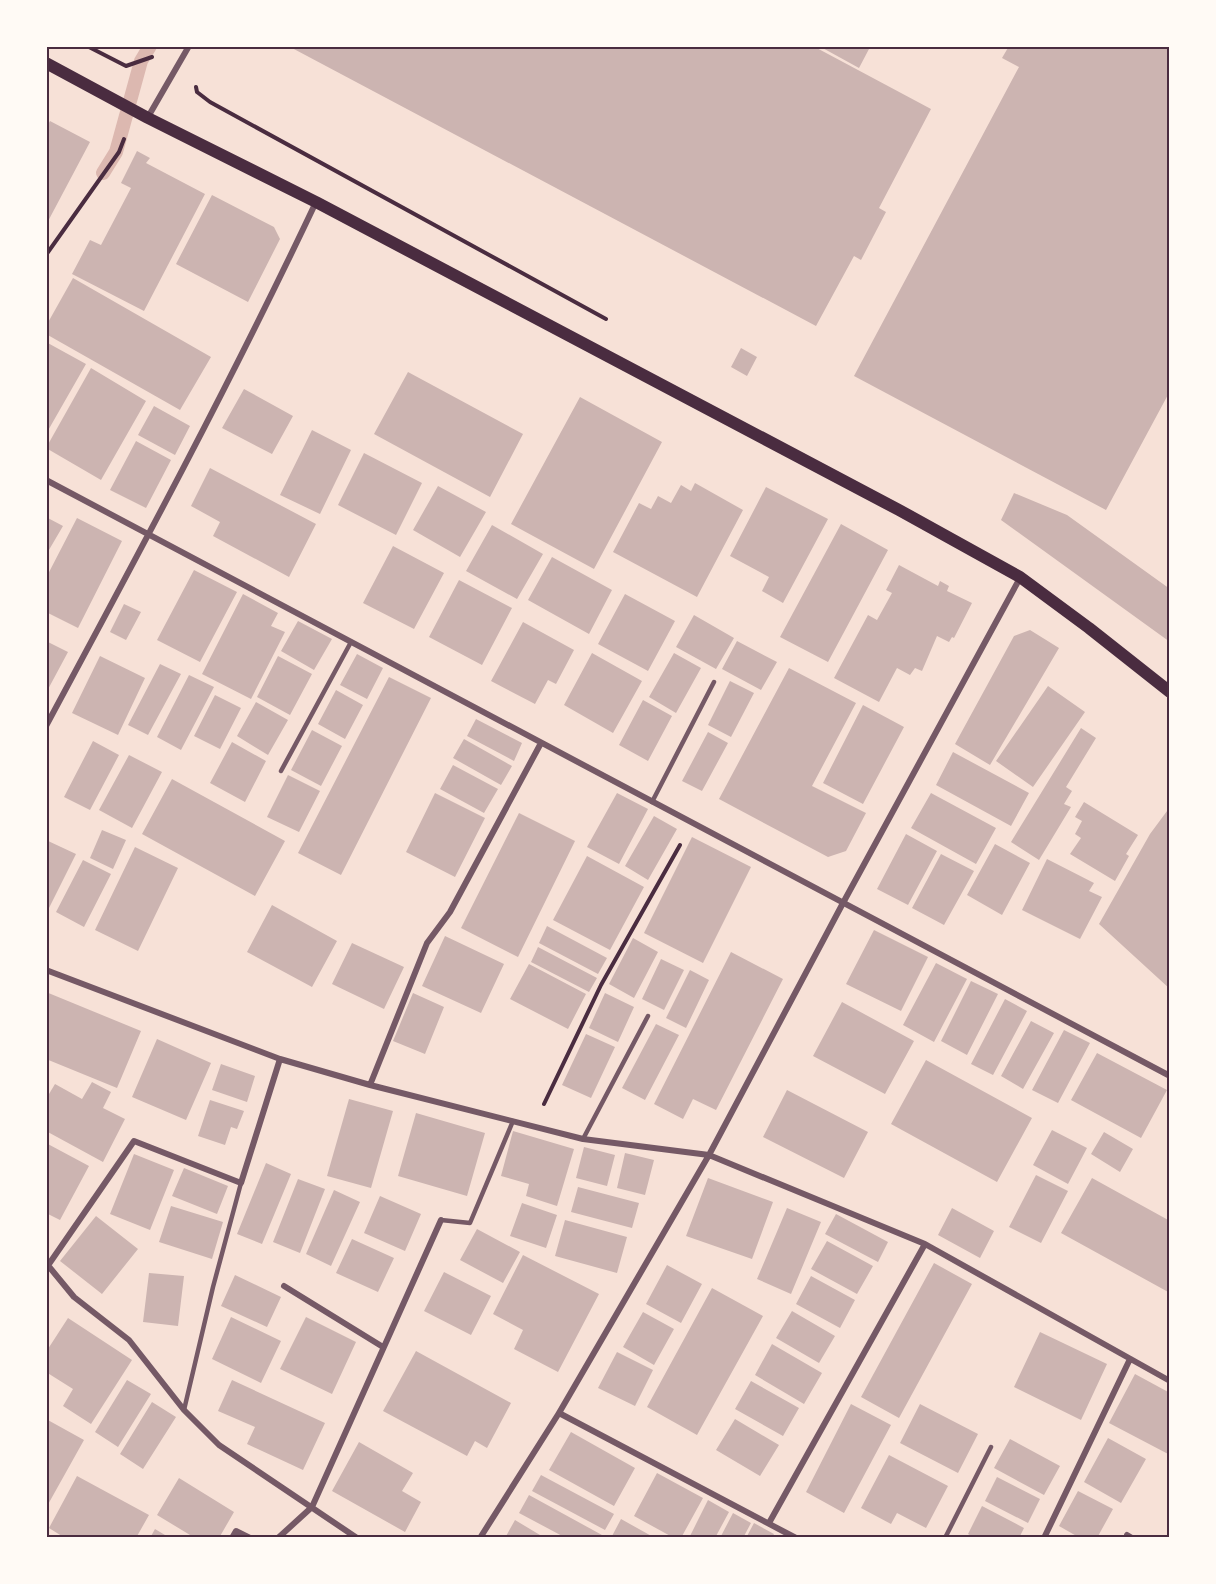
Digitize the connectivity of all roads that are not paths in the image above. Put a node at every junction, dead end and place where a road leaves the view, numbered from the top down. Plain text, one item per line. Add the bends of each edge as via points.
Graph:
1 (189, 46) edge
2 (46, 63) edge
3 (148, 118) junction
4 (316, 202) junction
5 (46, 480) edge
6 (149, 535) junction
7 (1020, 577) junction
8 (351, 642) junction
9 (714, 682) dead end
10 (1170, 692) edge
11 (46, 726) edge
12 (541, 743) junction
13 (281, 771) dead end
14 (652, 802) junction
15 (843, 903) junction
16 (46, 970) edge
17 (648, 1016) dead end
18 (280, 1059) junction
19 (1170, 1076) edge
20 (370, 1084) junction
21 (513, 1121) junction
22 (583, 1139) junction
23 (709, 1155) junction
24 (241, 1183) junction
25 (441, 1220) joint
26 (925, 1244) junction
27 (48, 1264) edge
28 (284, 1286) dead end
29 (383, 1347) junction
30 (1130, 1359) junction
31 (1170, 1381) edge
32 (184, 1410) junction
33 (559, 1413) junction
34 (991, 1447) dead end
35 (312, 1507) junction
36 (769, 1523) junction
37 (788, 1536) edge
38 (232, 1538) edge
39 (250, 1538) edge
40 (278, 1538) edge
41 (357, 1538) edge
42 (480, 1538) edge
43 (796, 1538) edge
44 (945, 1538) edge
45 (1044, 1538) edge

1 - 3 street
2 - 3 main road
3 - 4 main road
4 - 6 street
4 - 7 main road
5 - 6 street
6 - 8 street
6 - 11 street
7 - 10 main road
7 - 15 street
8 - 12 street
8 - 13 lane
9 - 14 lane
12 - 14 street
12 - 20 street via 450,912 427,943
14 - 15 street
15 - 19 street
15 - 23 street
16 - 18 street
17 - 22 lane
18 - 20 street
18 - 24 street
20 - 21 street
21 - 22 street
21 - 25 lane via 470,1223
22 - 23 street
23 - 26 street
23 - 33 street
24 - 27 street via 134,1141
24 - 32 lane
25 - 29 street
26 - 30 street
26 - 36 street
27 - 32 street via 74,1297 129,1340
28 - 29 street
29 - 35 street
30 - 31 street
30 - 45 street
32 - 35 street via 219,1445
33 - 36 street
33 - 42 street
34 - 44 lane
35 - 40 street
35 - 41 street
36 - 37 street
37 - 43 street
38 - 39 street via 236,1531

